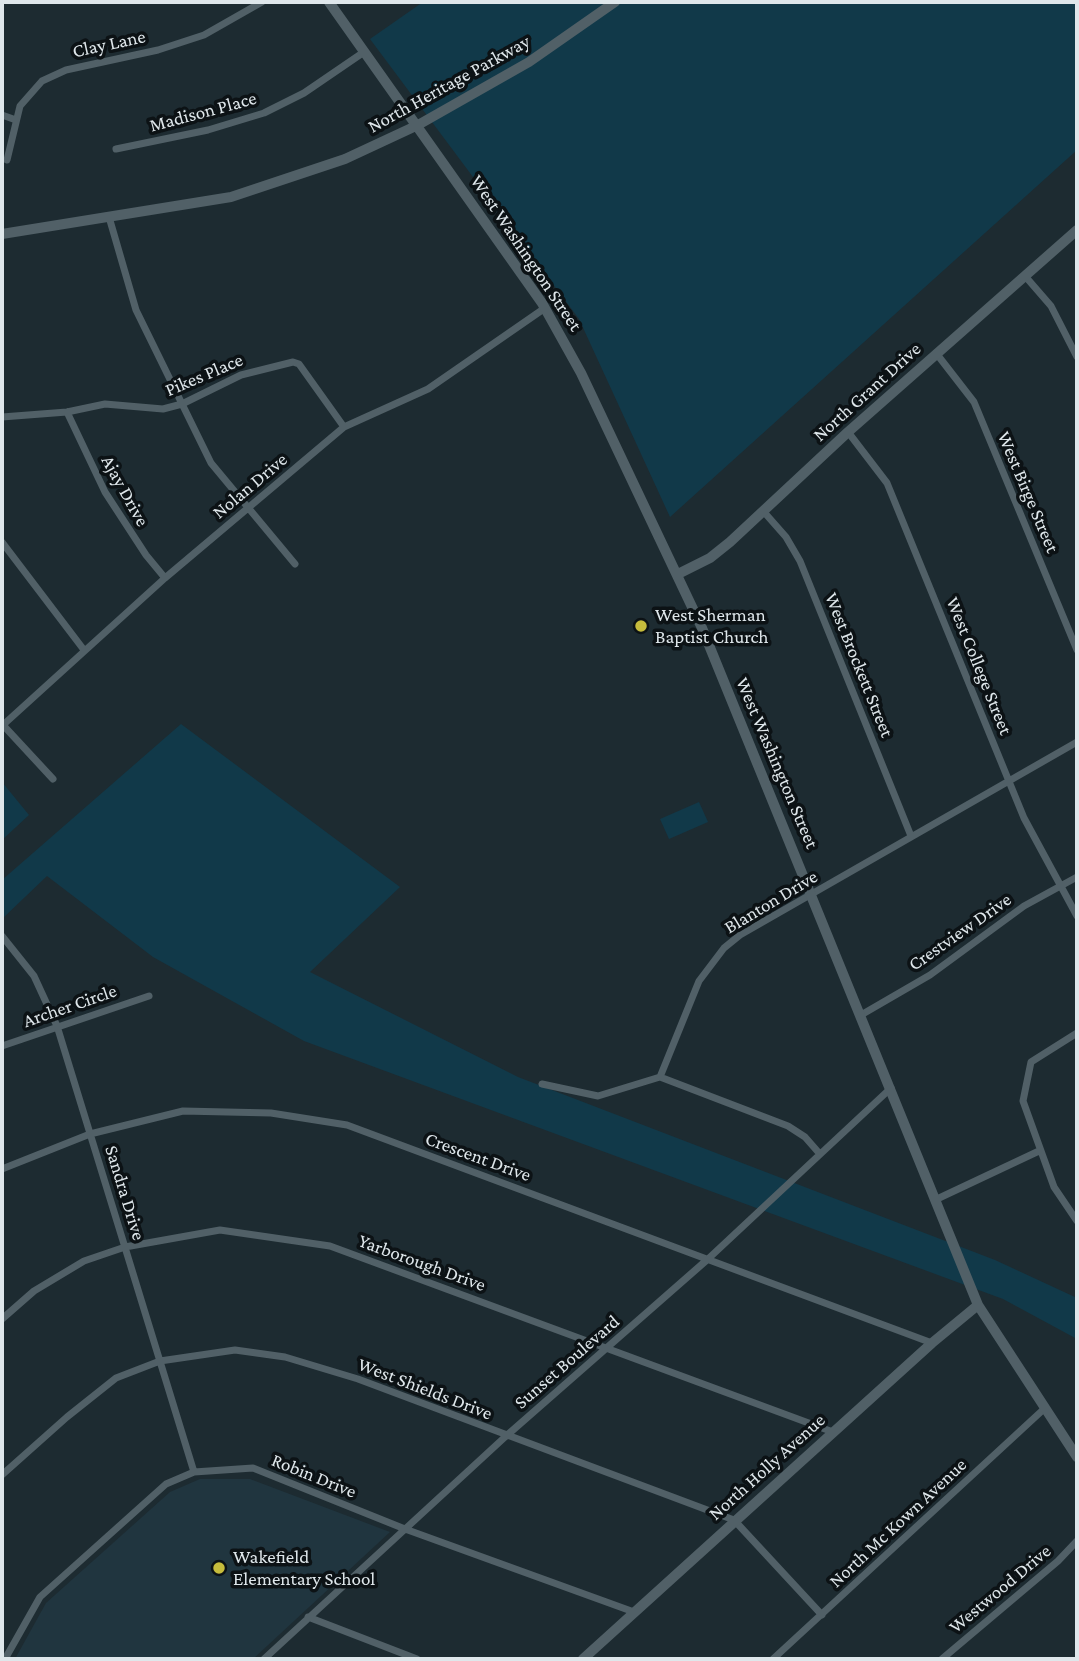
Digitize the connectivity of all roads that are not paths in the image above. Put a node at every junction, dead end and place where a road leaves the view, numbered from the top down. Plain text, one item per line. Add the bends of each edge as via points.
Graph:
1 (262, 2) edge
2 (329, 2) edge
3 (615, 2) edge
4 (249, 5) edge
5 (364, 52) junction
6 (2, 115) edge
7 (16, 120) junction
8 (418, 125) junction
9 (116, 149) dead end
10 (7, 160) dead end
11 (108, 217) junction
12 (1077, 230) edge
13 (2, 234) edge
14 (1025, 276) junction
15 (545, 308) junction
16 (936, 353) junction
17 (1077, 357) edge
18 (182, 404) junction
19 (68, 412) junction
20 (2, 417) edge
21 (344, 427) junction
22 (848, 432) junction
23 (249, 508) junction
24 (764, 512) junction
25 (2, 542) edge
26 (295, 564) dead end
27 (678, 573) junction
28 (165, 578) junction
29 (84, 650) junction
30 (1077, 650) edge
31 (2, 724) edge
32 (1077, 742) edge
33 (52, 779) dead end
34 (1008, 780) junction
35 (912, 836) junction
36 (1077, 877) edge
37 (1060, 886) junction
38 (813, 895) junction
39 (1077, 916) edge
40 (2, 936) edge
41 (149, 996) dead end
42 (862, 1015) junction
43 (57, 1026) junction
44 (1077, 1033) edge
45 (2, 1045) edge
46 (660, 1077) junction
47 (541, 1083) dead end
48 (891, 1088) junction
49 (90, 1134) junction
50 (1039, 1151) junction
51 (819, 1153) junction
52 (2, 1169) edge
53 (937, 1199) junction
54 (1077, 1221) edge
55 (125, 1247) junction
56 (708, 1259) junction
57 (978, 1305) junction
58 (2, 1320) edge
59 (932, 1343) junction
60 (608, 1348) junction
61 (160, 1361) junction
62 (1045, 1408) junction
63 (833, 1432) junction
64 (505, 1437) junction
65 (1077, 1457) edge
66 (194, 1472) junction
67 (2, 1475) edge
68 (734, 1520) junction
69 (405, 1529) junction
70 (1077, 1541) edge
71 (634, 1612) junction
72 (822, 1615) junction
73 (308, 1617) junction
74 (5, 1659) edge
75 (264, 1659) edge
76 (417, 1659) edge
77 (583, 1659) edge
78 (772, 1659) edge
79 (942, 1659) edge

1 - 4 street, Clay Lane
2 - 5 street, West Washington Street
3 - 8 street, North Heritage Parkway via 529,62
4 - 7 street, Clay Lane via 204,35 66,70 42,81 20,106
5 - 8 street, West Washington Street
5 - 9 street, Madison Place via 304,93 264,113
6 - 7 street
7 - 10 street, Clay Lane
8 - 11 street, North Heritage Parkway via 345,159 231,197
8 - 15 street, West Washington Street
11 - 13 street, North Heritage Parkway
11 - 18 street via 136,310
12 - 14 street, North Grant Drive
14 - 16 street, North Grant Drive
14 - 17 street via 1051,306
15 - 21 street, Nolan Drive via 428,389
15 - 27 street, West Washington Street
16 - 22 street, North Grant Drive
16 - 30 street, West Birge Street via 974,402
18 - 19 street, Pikes Place via 147,410 105,404
18 - 21 street, Pikes Place via 241,374 293,362 299,363
18 - 23 street via 211,463
19 - 20 street, Pikes Place
19 - 28 street, Ajay Drive via 111,501
21 - 23 street, Nolan Drive
22 - 24 street, North Grant Drive
22 - 34 street, West College Street via 887,483
23 - 26 street
23 - 28 street, Nolan Drive
24 - 27 street, North Grant Drive via 710,558
24 - 35 street, West Brockett Street via 800,562
25 - 29 street
27 - 38 street, West Washington Street
28 - 29 street, Nolan Drive
29 - 31 street, Nolan Drive
31 - 33 street
32 - 34 street, Blanton Drive
34 - 35 street, Blanton Drive
34 - 37 street, West College Street
35 - 38 street, Blanton Drive
36 - 37 street, Crestview Drive
37 - 39 street, West College Street
37 - 42 street, Crestview Drive via 996,924 930,975
38 - 42 street, West Washington Street
38 - 46 street, Blanton Drive via 740,935 713,961 690,999
40 - 43 street, Sandra Drive via 34,976
41 - 43 street, Archer Circle
42 - 48 street, West Washington Street
43 - 45 street, Archer Circle
43 - 49 street, Sandra Drive
44 - 50 street via 1031,1062 1023,1101
46 - 47 street via 598,1097
46 - 51 street via 788,1126
48 - 51 street, Sunset Boulevard
48 - 53 street, West Washington Street
49 - 52 street, Crescent Drive
49 - 55 street, Sandra Drive
49 - 56 street, Crescent Drive via 183,1111 271,1112 347,1125
50 - 53 street
50 - 54 street via 1054,1187
51 - 56 street, Sunset Boulevard
53 - 57 street, West Washington Street
55 - 58 street, Yarborough Drive via 84,1261 34,1292
55 - 60 street, Yarborough Drive via 220,1230 330,1246
55 - 61 street, Sandra Drive
56 - 59 street, Crescent Drive
56 - 60 street, Sunset Boulevard
57 - 59 street, North Holly Avenue
57 - 62 street, West Washington Street
59 - 63 street, North Holly Avenue
60 - 63 street, Yarborough Drive
60 - 64 street, Sunset Boulevard
61 - 64 street, West Shields Drive via 235,1350 285,1357 358,1379
61 - 66 street, Sandra Drive
61 - 67 street, West Shields Drive via 116,1378
62 - 65 street, West Washington Street
62 - 72 street, North Mc Kown Avenue
63 - 68 street, North Holly Avenue
64 - 68 street, West Shields Drive
64 - 69 street, Sunset Boulevard
66 - 69 street, Robin Drive via 253,1468
66 - 74 street, Robin Drive via 166,1484 40,1597
68 - 71 street, North Holly Avenue
68 - 72 street, West Shields Drive
69 - 71 street, Robin Drive
69 - 73 street, Sunset Boulevard
70 - 79 street, Westwood Drive
71 - 77 street, North Holly Avenue
72 - 78 street, North Mc Kown Avenue
73 - 75 street, Sunset Boulevard
73 - 76 street

